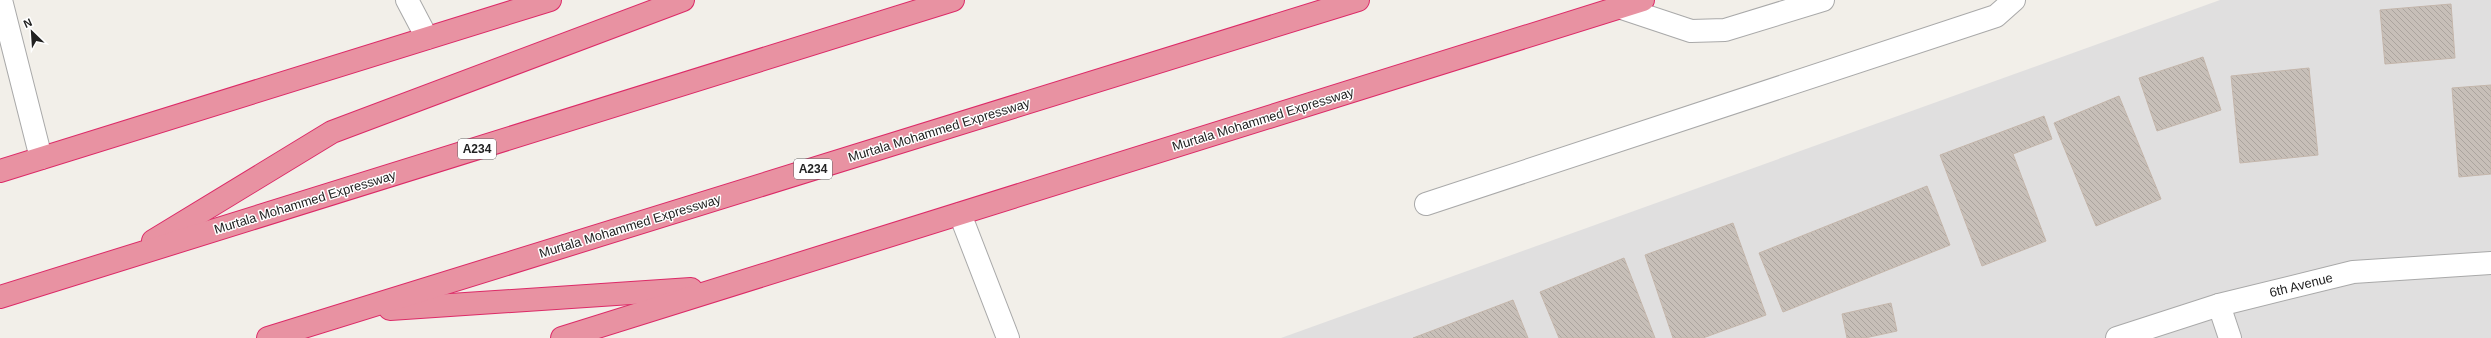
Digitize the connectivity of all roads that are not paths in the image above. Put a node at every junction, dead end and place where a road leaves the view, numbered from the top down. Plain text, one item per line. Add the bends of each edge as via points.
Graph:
1 (1, 0) edge
2 (407, 0) edge
3 (550, 0) edge
4 (684, 0) edge
5 (953, 0) edge
6 (1358, 0) edge
7 (1643, 0) edge
8 (1823, 0) edge
9 (2014, 0) edge
10 (1619, 8) junction
11 (427, 38) junction
12 (41, 158) junction
13 (0, 171) edge
14 (1426, 204) dead end
15 (960, 214) junction
16 (126, 258) junction
17 (2491, 264) edge
18 (727, 287) junction
19 (0, 297) edge
20 (2219, 305) junction
21 (353, 312) junction
22 (268, 338) edge
23 (562, 338) edge
24 (1008, 338) edge
25 (2117, 338) edge
26 (2230, 338) edge

1 - 12 street
2 - 11 street
3 - 11 highway
4 - 16 highway via 332,132
5 - 16 highway, Murtala Mohammed Expressway / A234
6 - 21 highway, Murtala Mohammed Expressway / A234
7 - 10 highway, Murtala Mohammed Expressway
8 - 10 street via 1725,30 1691,31
9 - 14 street via 1996,16
10 - 15 highway, Murtala Mohammed Expressway
11 - 12 highway
12 - 13 highway
15 - 18 highway, Murtala Mohammed Expressway
15 - 24 street
16 - 19 highway, Murtala Mohammed Expressway / A234
17 - 20 street, 6th Avenue via 2353,272
18 - 21 highway
18 - 23 highway, Murtala Mohammed Expressway
20 - 25 street, 6th Avenue
20 - 26 street
21 - 22 highway, Murtala Mohammed Expressway / A234

